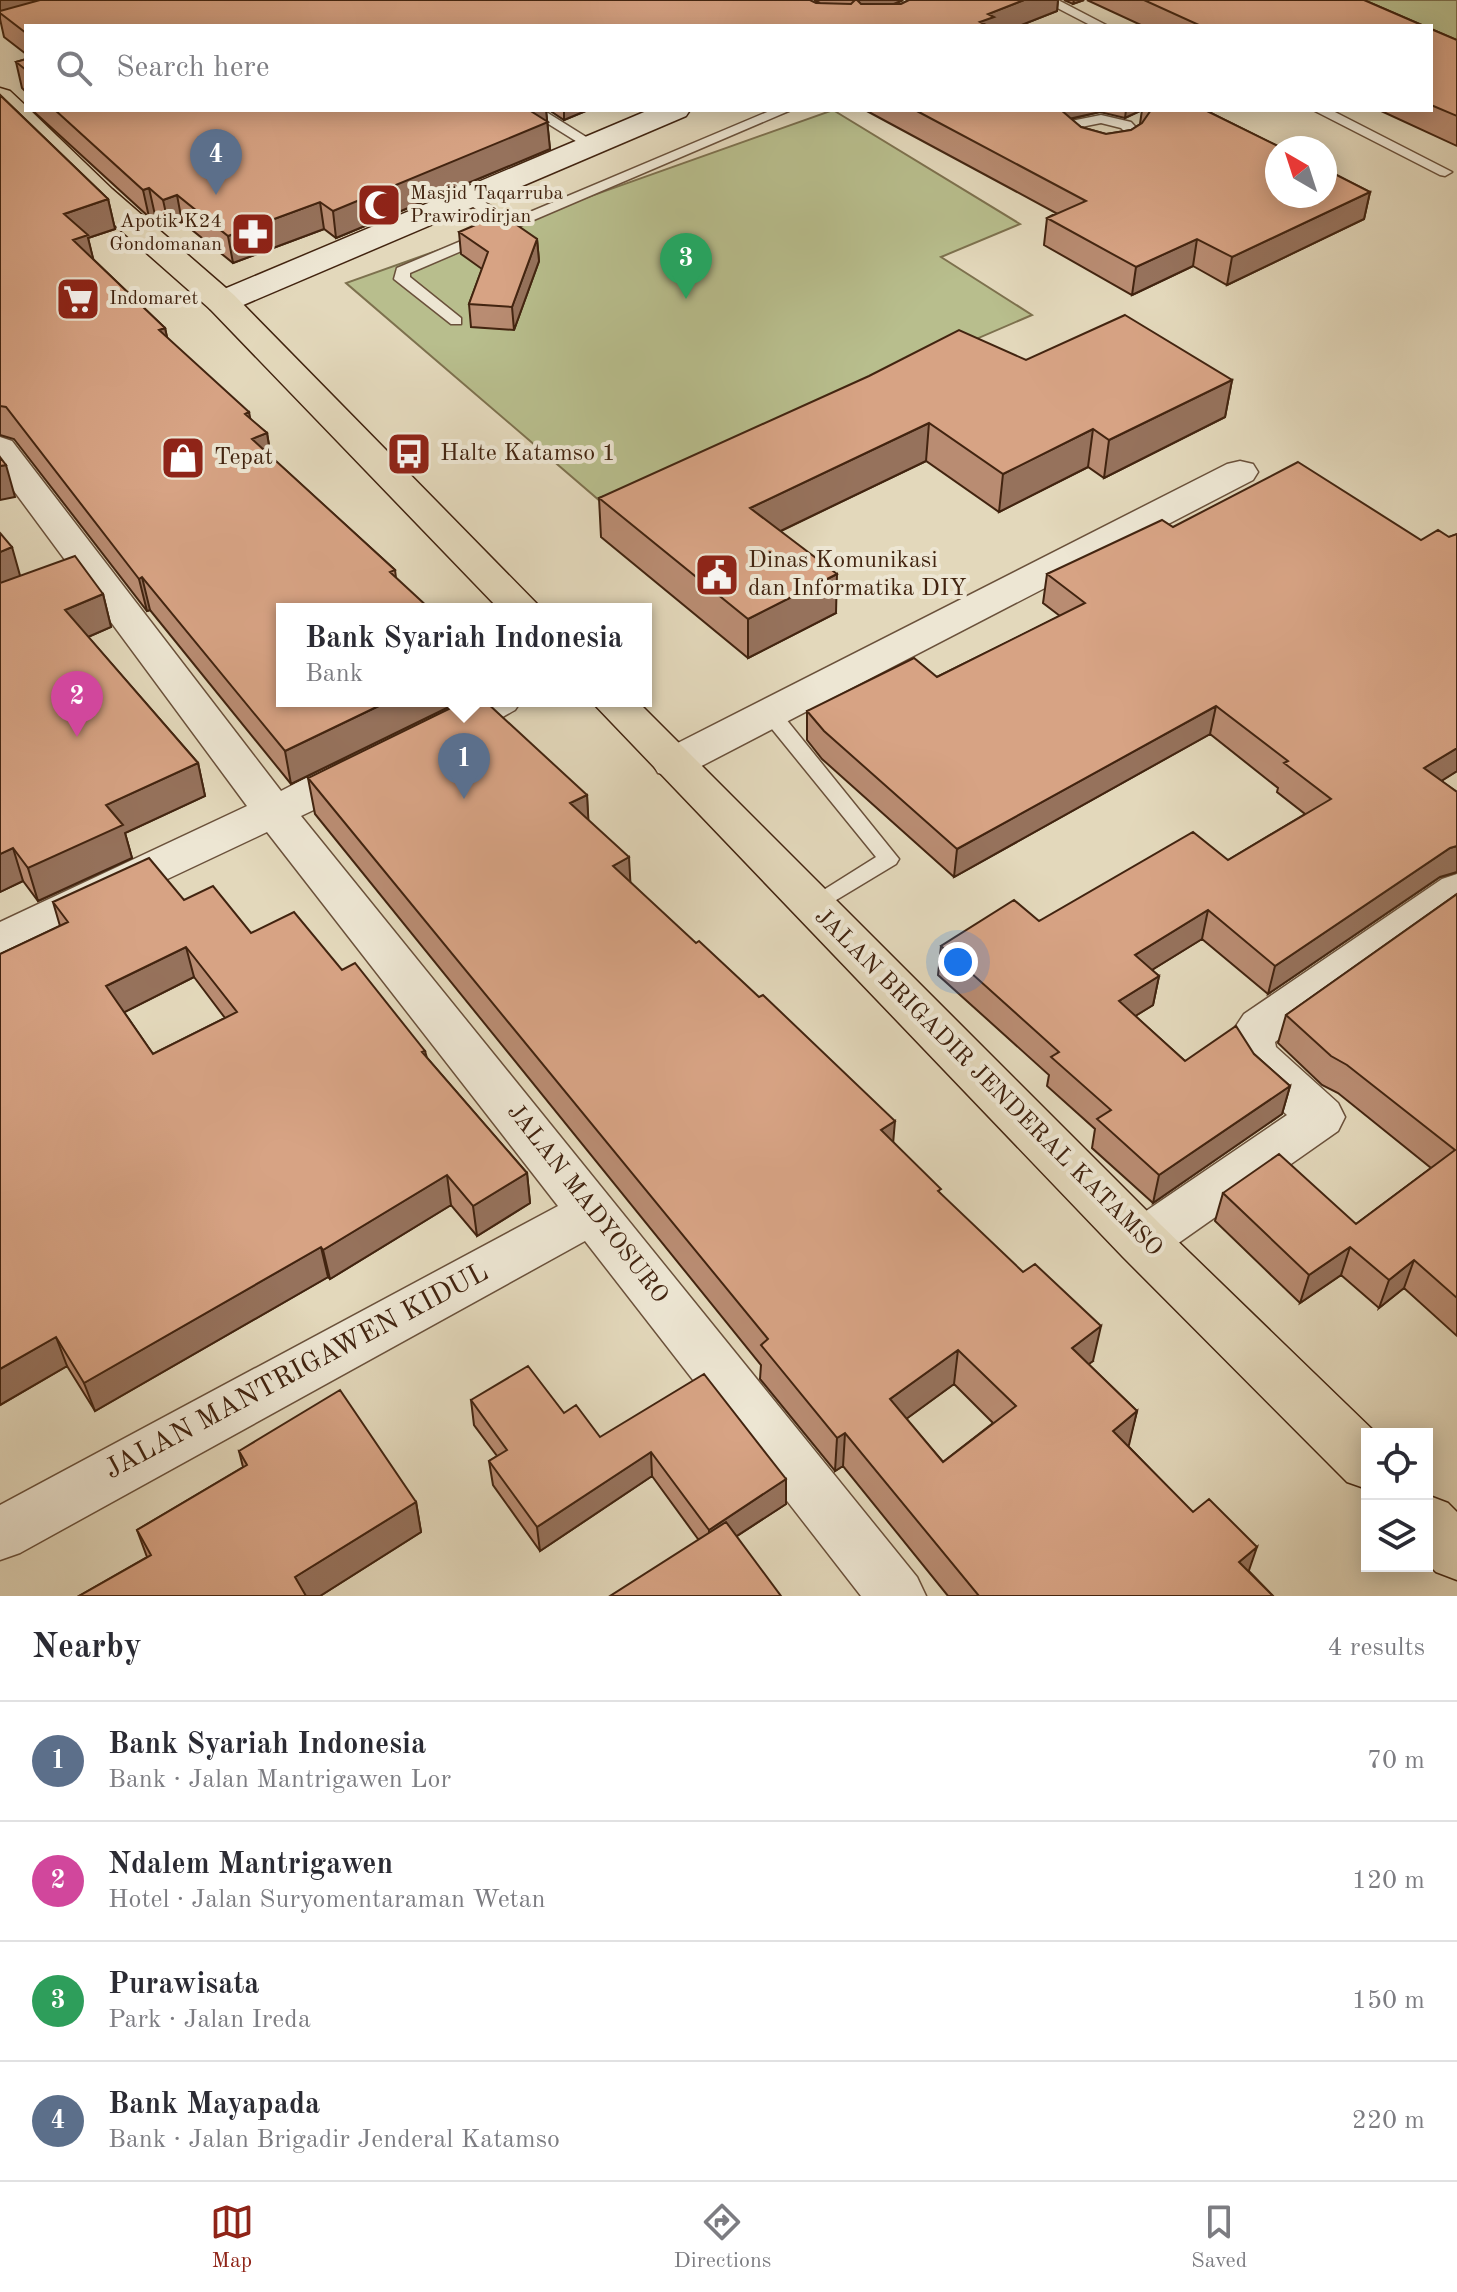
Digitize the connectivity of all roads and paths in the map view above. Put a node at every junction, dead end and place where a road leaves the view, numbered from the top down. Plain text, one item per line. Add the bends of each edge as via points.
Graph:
1 (1048, 0) edge
2 (1098, 24) edge
3 (0, 97) edge
4 (536, 112) edge
5 (670, 112) edge
6 (779, 112) edge
7 (1324, 112) edge
8 (592, 145) junction
9 (1445, 172) dead end
10 (468, 197) junction
11 (509, 225) junction
12 (222, 302) junction
13 (456, 321) dead end
14 (0, 448) edge
15 (1240, 472) dead end
16 (92, 568) junction
17 (52, 584) edge
18 (516, 603) edge
19 (489, 707) edge
20 (618, 707) edge
21 (770, 713) junction
22 (673, 763) junction
23 (275, 813) junction
24 (1457, 890) edge
25 (813, 906) junction
26 (0, 941) edge
27 (594, 1211) junction
28 (1142, 1241) junction
29 (1361, 1457) edge
30 (1433, 1528) edge
31 (0, 1534) edge
32 (1457, 1552) edge
33 (897, 1596) edge

1 - 2 lane
3 - 12 main road via 101,196
4 - 8 lane
5 - 8 street
6 - 11 lane
7 - 9 lane
8 - 10 street
10 - 11 lane
10 - 12 street
11 - 13 lane via 402,271 402,279
12 - 18 main road
14 - 16 street, JALAN MADYOSURO
15 - 21 street
16 - 17 street
16 - 23 street, JALAN MADYOSURO
19 - 23 street
20 - 22 main road, JALAN BRIGADIR JENDERAL KATAMSO
21 - 22 street
21 - 25 lane via 889,859
22 - 25 main road, JALAN BRIGADIR JENDERAL KATAMSO
23 - 26 street
23 - 27 street, JALAN MADYOSURO
24 - 28 street via 1260,1027 1251,1038 1253,1055 1321,1117
25 - 28 main road, JALAN BRIGADIR JENDERAL KATAMSO
27 - 31 street, JALAN MANTRIGAWEN KIDUL
27 - 33 street, JALAN MADYOSURO
28 - 29 main road, JALAN BRIGADIR JENDERAL KATAMSO
30 - 32 main road

